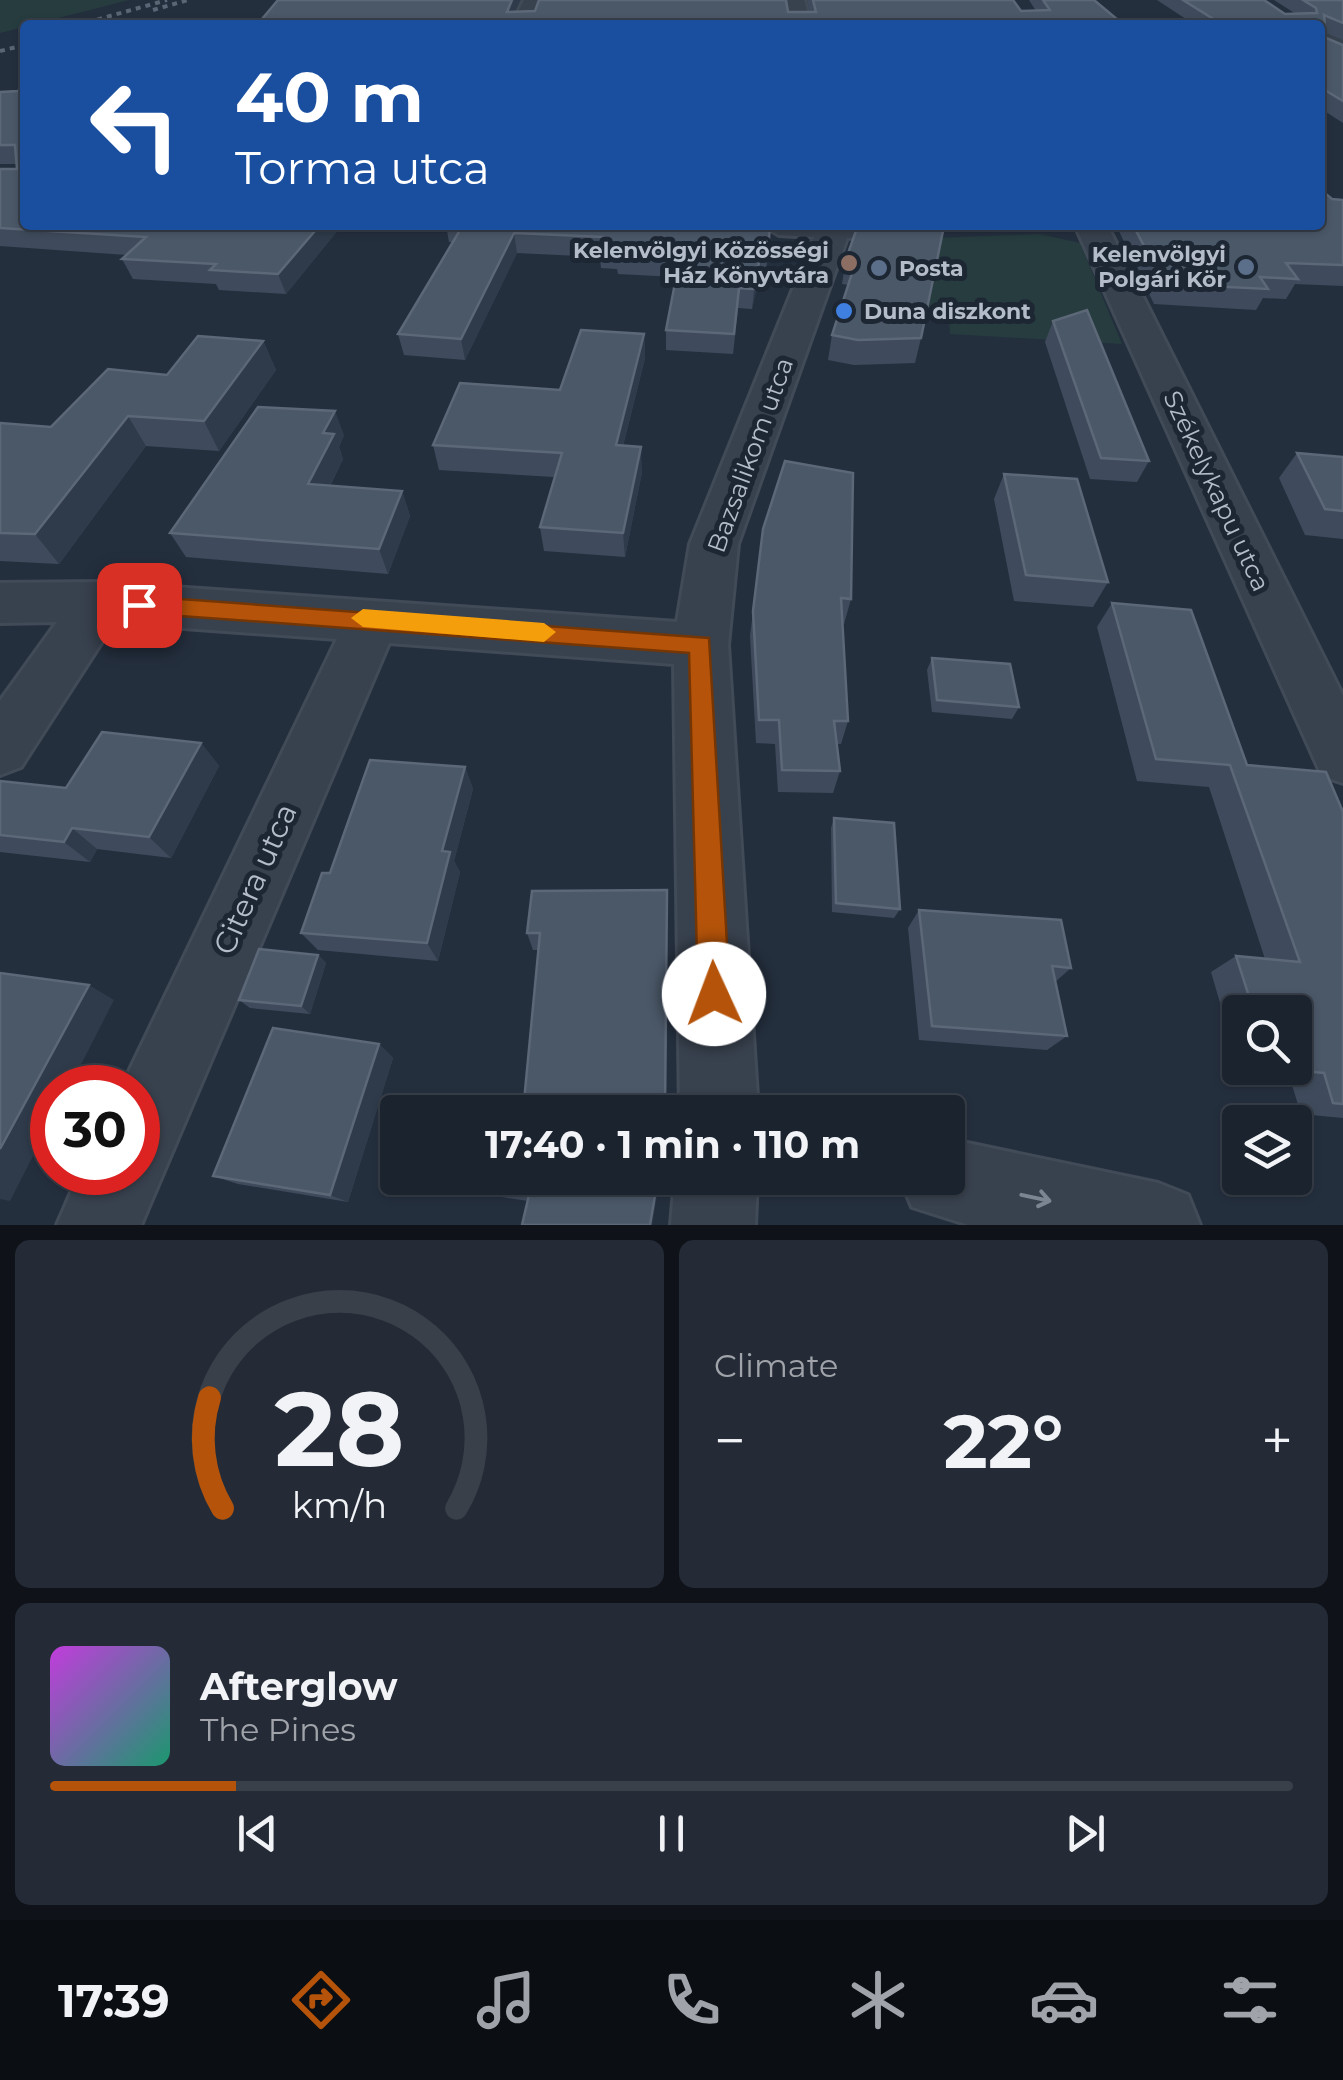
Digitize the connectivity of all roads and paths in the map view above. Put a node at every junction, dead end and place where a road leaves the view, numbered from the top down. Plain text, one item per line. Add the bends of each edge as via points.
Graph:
1 (834, 230) edge
2 (1093, 230) edge
3 (0, 602) edge
4 (100, 602) junction
5 (373, 619) junction
6 (701, 645) junction
7 (0, 749) edge
8 (1343, 758) edge
9 (160, 1090) edge
10 (718, 1095) edge
11 (965, 1183) edge
12 (112, 1195) edge
13 (715, 1195) edge
14 (99, 1225) edge
15 (713, 1225) edge
16 (1158, 1225) edge

1 - 6 street, Bazsalikom utca via 714,544
2 - 8 street, Székelykapu utca
3 - 4 street
4 - 5 street
4 - 7 street
5 - 6 street
5 - 9 street, Citera utca
6 - 10 street, Bazsalikom utca
11 -> 16 street
12 - 14 street
13 - 15 street

